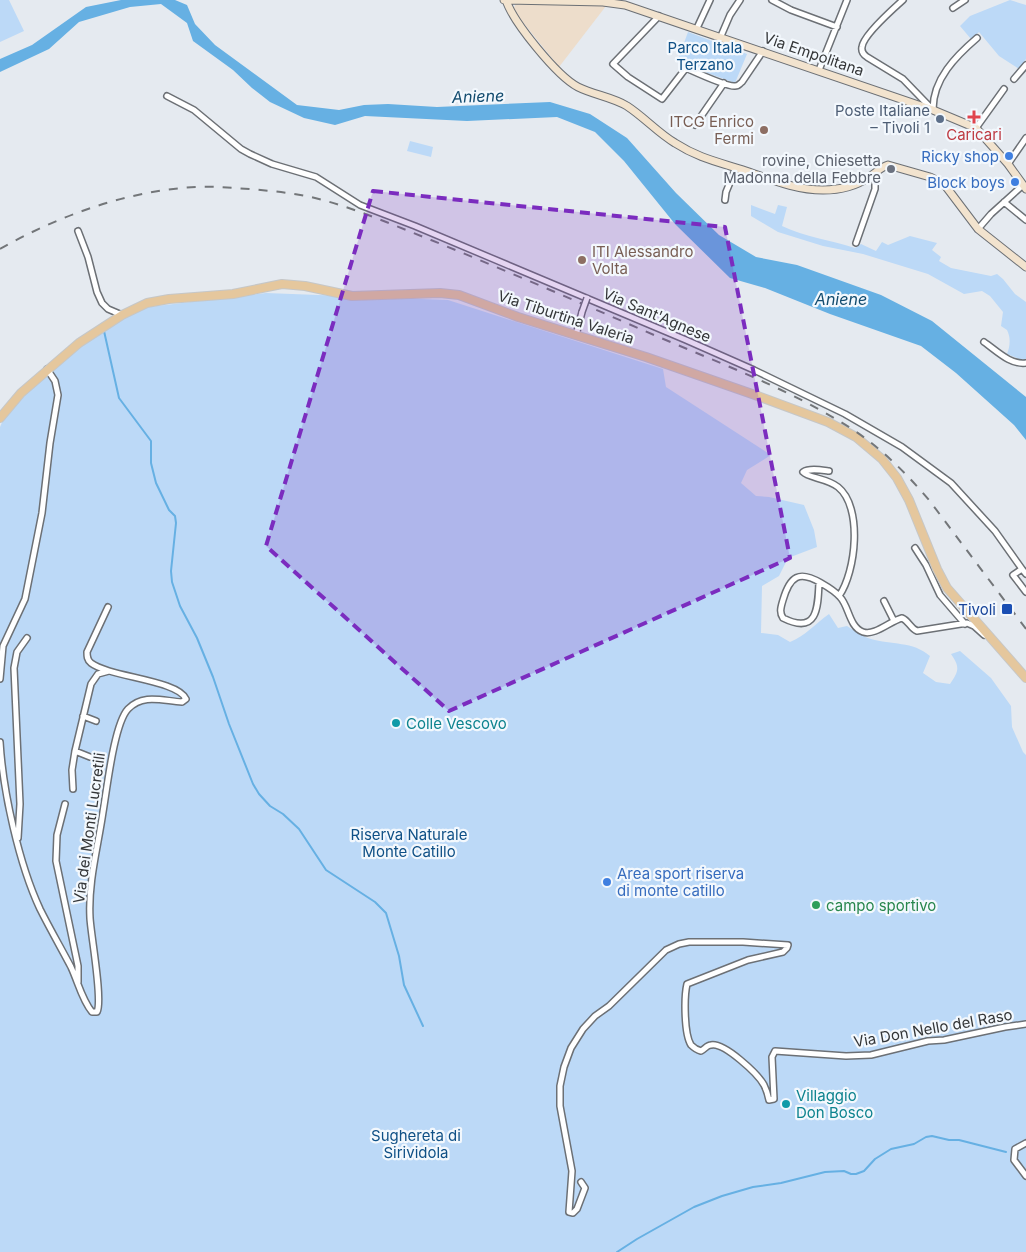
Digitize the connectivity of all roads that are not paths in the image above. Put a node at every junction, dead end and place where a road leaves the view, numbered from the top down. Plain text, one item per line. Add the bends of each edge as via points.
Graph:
1 (505, 0) edge
2 (710, 0) edge
3 (740, 0) edge
4 (772, 0) edge
5 (847, 0) edge
6 (903, 0) edge
7 (965, 0) edge
8 (954, 8) dead end
9 (659, 16) junction
10 (836, 27) junction
11 (697, 28) junction
12 (721, 36) junction
13 (976, 38) dead end
14 (763, 51) junction
15 (1026, 65) edge
16 (820, 70) junction
17 (1014, 79) dead end
18 (724, 84) junction
19 (1004, 89) dead end
20 (167, 96) dead end
21 (933, 110) junction
22 (695, 125) dead end
23 (976, 128) junction
24 (1026, 138) edge
25 (1008, 164) junction
26 (736, 168) junction
27 (871, 176) junction
28 (1025, 187) edge
29 (725, 200) dead end
30 (1004, 202) junction
31 (1026, 220) edge
32 (978, 229) junction
33 (78, 231) dead end
34 (856, 243) dead end
35 (1026, 267) edge
36 (587, 298) junction
37 (122, 315) junction
38 (576, 335) junction
39 (984, 342) dead end
40 (1026, 363) edge
41 (46, 369) junction
42 (0, 418) edge
43 (829, 471) dead end
44 (915, 548) dead end
45 (1022, 569) junction
46 (1026, 574) edge
47 (819, 582) junction
48 (1026, 592) edge
49 (839, 596) junction
50 (884, 601) dead end
51 (108, 607) dead end
52 (894, 621) junction
53 (965, 624) junction
54 (27, 638) dead end
55 (995, 644) junction
56 (112, 671) junction
57 (1026, 678) edge
58 (0, 679) edge
59 (83, 716) junction
60 (96, 721) dead end
61 (0, 742) edge
62 (75, 751) junction
63 (90, 757) dead end
64 (73, 790) dead end
65 (64, 804) dead end
66 (17, 844) junction
67 (78, 983) junction
68 (1026, 1024) edge
69 (1026, 1144) edge
70 (1026, 1176) edge
71 (581, 1182) dead end

1 - 9 main road, Via Empolitana via 608,2
1 - 26 main road via 514,16 566,79 580,88 626,105 672,141 696,155
2 - 11 street
3 - 12 street
4 - 10 street
5 - 10 street
6 - 21 street via 875,27 862,50 867,58 907,82
7 - 8 street
9 - 11 main road, Via Empolitana
9 - 18 street via 613,64 662,100 686,68
10 - 16 street
11 - 12 main road, Via Empolitana
12 - 14 main road, Via Empolitana
13 - 21 street via 950,65 936,92
14 - 16 main road, Via Empolitana
14 - 18 street via 741,84
15 - 17 street
16 - 21 main road, Via Empolitana
18 - 22 street
19 - 23 street
20 - 36 street, Via Sant'Agnese via 194,110 250,154 316,177 360,205
21 - 23 main road, Via Empolitana
23 - 25 main road, Via Empolitana
24 - 25 street
25 - 28 main road, Via Empolitana
26 - 27 main road via 784,184 818,190 842,189
26 - 29 street
27 - 32 main road via 883,166 890,165 932,178 947,187
27 - 34 street via 876,189
28 - 30 street
30 - 31 street
30 - 32 street
32 - 35 main road
33 - 37 street via 102,303
36 - 38 street, bridge
36 - 45 street, Via Sant'Agnese via 820,401 902,447 962,493
37 - 38 main road, Via Tiburtina Valeria via 153,301 291,284 358,296 454,294
37 - 41 main road, Via Tiburtina Valeria
38 - 55 main road, Via Tiburtina Valeria via 812,416 861,441 897,478 944,584
39 - 40 street via 1006,359
41 - 42 main road, Via Tiburtina Valeria
41 - 58 street via 55,381 58,395 42,513 25,599 3,646
43 - 49 street via 803,472 836,486 851,506 855,526 851,566
44 - 53 street via 940,595
45 - 46 street, Via Sant'Agnese
45 - 48 street via 1013,575
47 - 47 street via 818,602 812,620 802,624 783,618 781,607 791,581 805,576
47 - 49 street
49 - 52 street via 861,631 872,632
50 - 52 street
51 - 56 street via 86,652 91,662
52 - 53 street via 904,618 917,631
53 - 55 street via 974,626
54 - 66 street via 17,652 14,668 20,804
55 - 57 main road, Via Tiburtina Valeria
56 - 59 street via 98,674 92,680
56 - 67 street, Via dei Monti Lucretili via 167,686 182,693 186,699 182,702 143,700 130,707 122,719 114,749 90,898 92,944 100,999 97,1012 91,1011
59 - 60 street
59 - 62 street
61 - 66 street, Via dei Monti Lucretili
62 - 63 street
62 - 64 street
65 - 67 street via 57,835 56,861 78,966
66 - 67 street, Via dei Monti Lucretili via 40,908
68 - 71 street, Via Don Nello del Raso via 928,1041 871,1055 776,1051 772,1056 774,1100 769,1100 764,1084 743,1061 714,1044 701,1051 690,1044 684,993 687,984 748,960 783,952 788,945 738,942 679,944 666,950 595,1016 571,1048 564,1067 560,1106 572,1170 569,1205 573,1213 584,1193
69 - 70 street via 1015,1149 1014,1160

